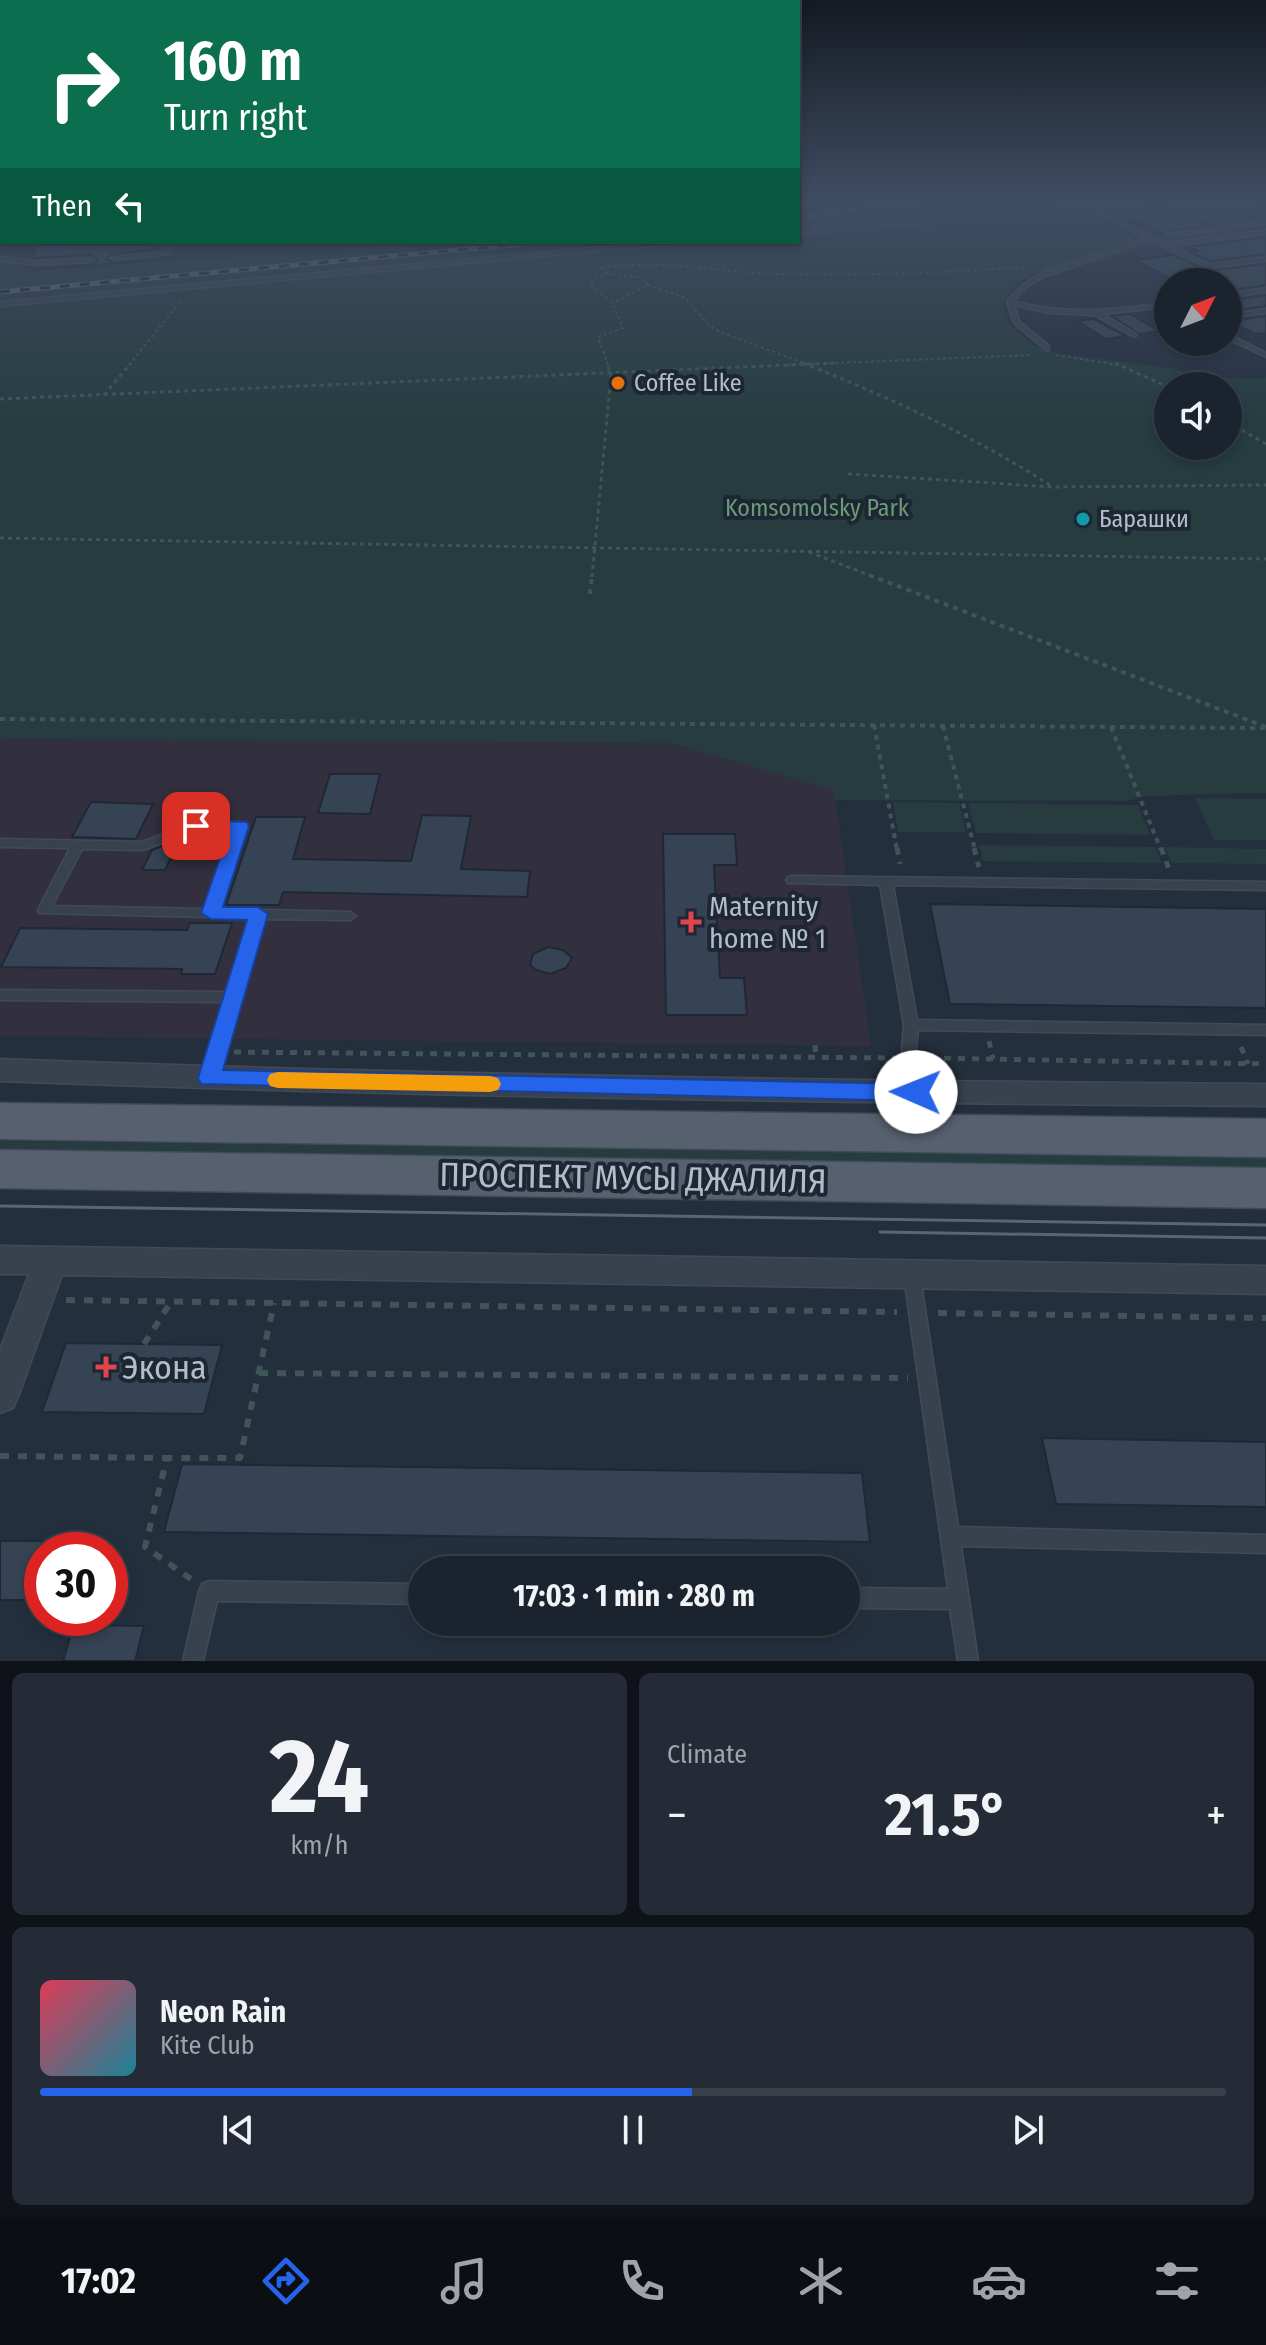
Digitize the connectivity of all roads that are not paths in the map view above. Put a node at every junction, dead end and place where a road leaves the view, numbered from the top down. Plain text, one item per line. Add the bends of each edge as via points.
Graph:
1 (270, 279) edge
2 (1033, 279) edge
3 (1266, 290) edge
4 (1242, 294) edge
5 (1009, 302) junction
6 (0, 304) edge
7 (1154, 307) edge
8 (1266, 311) edge
9 (1096, 313) junction
10 (1242, 314) edge
11 (1134, 335) dead end
12 (1242, 343) edge
13 (1046, 348) dead end
14 (1265, 355) edge
15 (0, 843) edge
16 (78, 845) junction
17 (792, 880) dead end
18 (886, 881) junction
19 (1266, 886) edge
20 (211, 913) junction
21 (258, 914) junction
22 (350, 916) dead end
23 (0, 995) edge
24 (234, 997) junction
25 (911, 1025) junction
26 (1266, 1030) edge
27 (213, 1065) junction
28 (0, 1070) edge
29 (916, 1092) junction
30 (1266, 1095) edge
31 (0, 1121) edge
32 (1266, 1138) edge
33 (0, 1169) edge
34 (1266, 1188) edge
35 (0, 1260) edge
36 (50, 1262) junction
37 (912, 1276) junction
38 (1266, 1280) edge
39 (0, 1397) edge
40 (950, 1536) junction
41 (1266, 1544) edge
42 (408, 1594) edge
43 (860, 1598) edge
44 (959, 1599) junction
45 (193, 1661) edge
46 (968, 1661) edge

1 - 6 lane
2 - 5 lane
3 - 4 lane
5 - 9 lane via 1049,312
5 - 13 lane via 1016,322
7 - 9 lane
8 - 10 lane
9 - 11 lane
12 - 14 lane
15 - 16 lane
16 - 20 lane via 44,910
16 - 20 lane via 143,846 196,826 240,826
17 - 18 lane
18 - 19 lane
18 - 25 lane
20 - 21 lane
21 - 22 lane
21 - 24 lane
23 - 24 lane
24 - 27 lane
25 - 26 lane
25 - 29 lane
27 - 28 street
27 - 29 street
29 - 30 street
31 - 32 main road, ПРОСПЕКТ МУСЫ ДЖАЛИЛЯ
33 - 34 main road, ПРОСПЕКТ МУСЫ ДЖАЛИЛЯ
35 - 36 street
36 - 37 street
36 - 39 street
37 - 38 street
37 - 40 lane
40 - 41 lane
40 - 44 lane
42 - 45 lane via 209,1591
43 - 44 lane
44 - 46 lane

